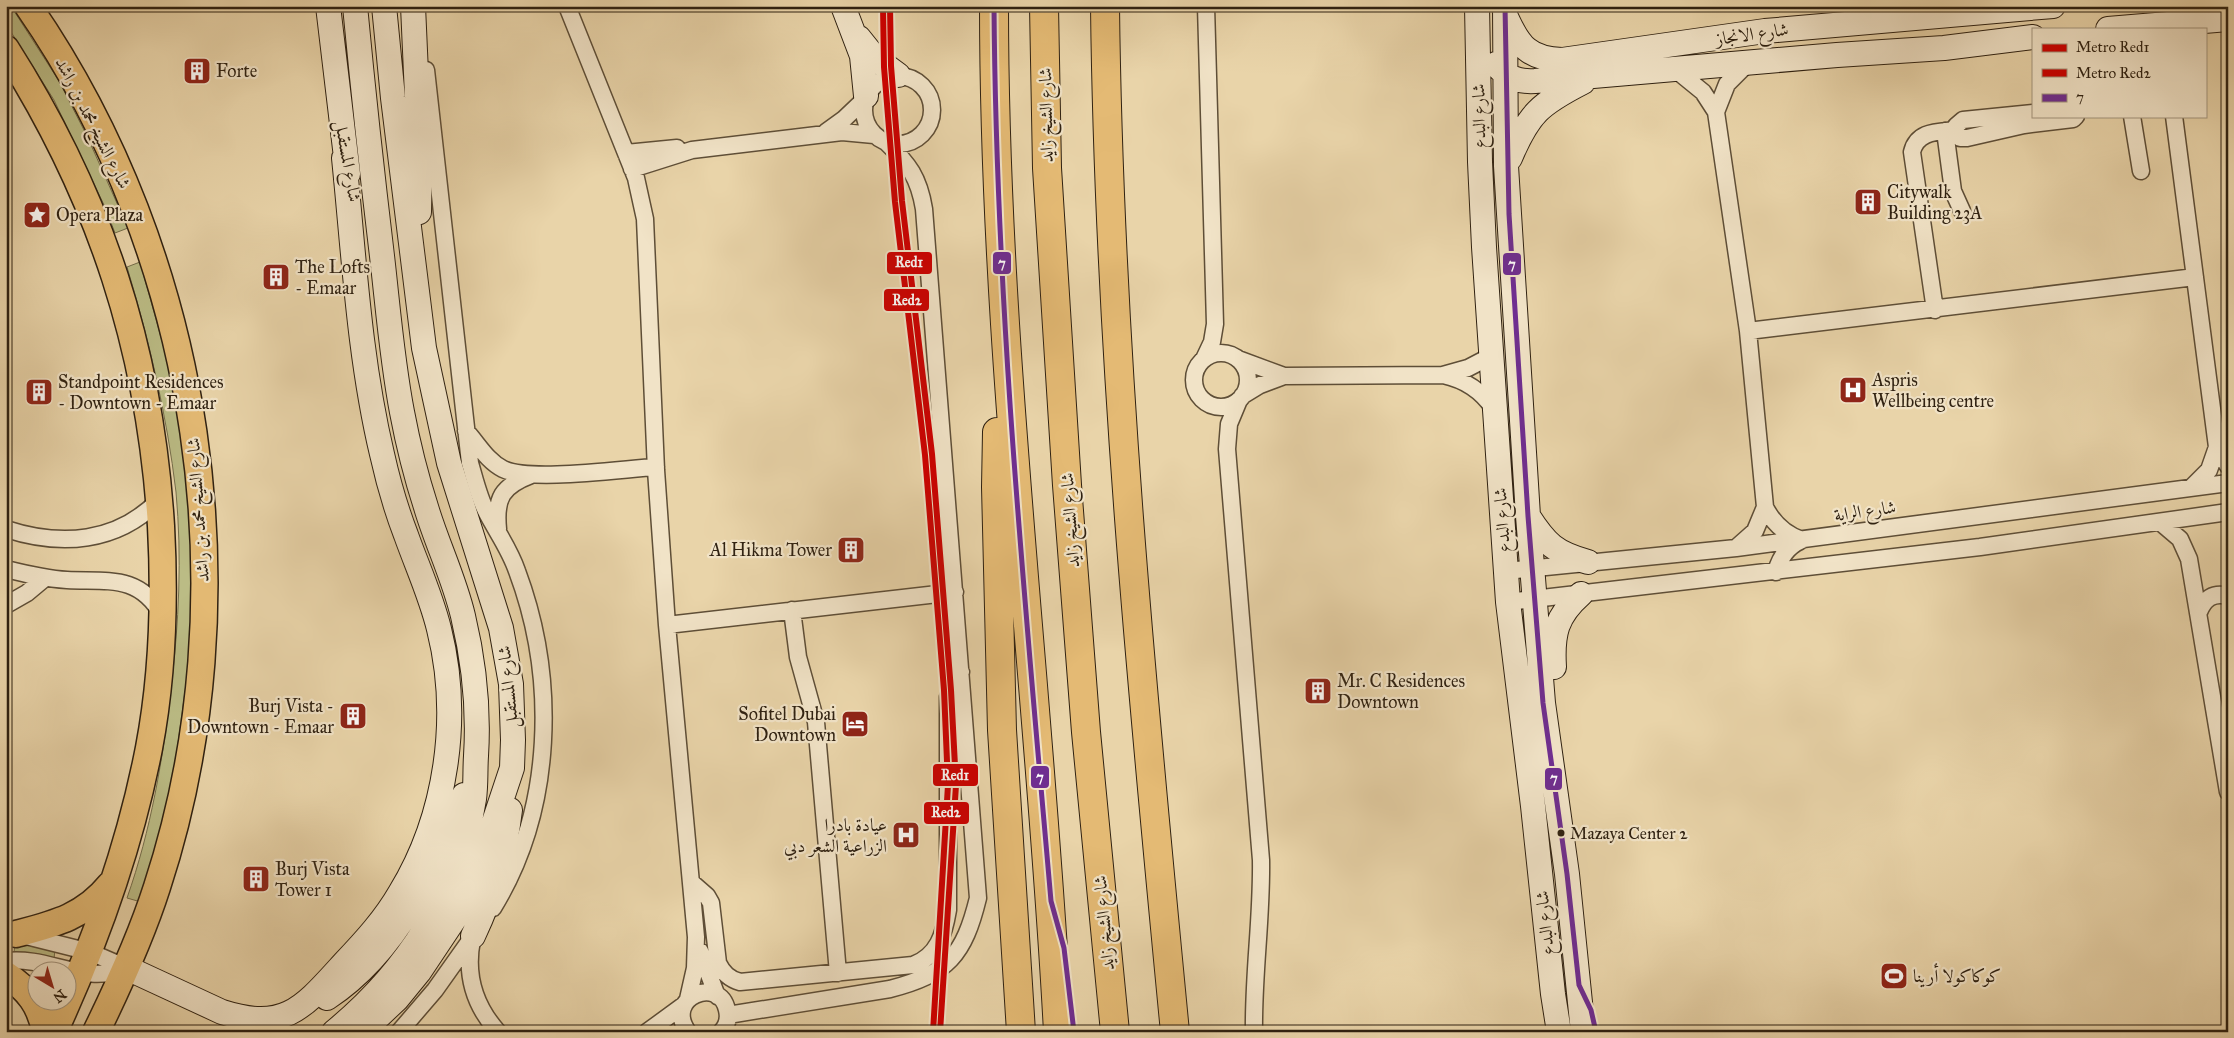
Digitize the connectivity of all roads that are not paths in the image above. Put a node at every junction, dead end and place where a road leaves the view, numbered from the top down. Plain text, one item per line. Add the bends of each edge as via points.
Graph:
1 (28, 6) edge
2 (328, 6) edge
3 (355, 6) edge
4 (384, 6) edge
5 (414, 6) edge
6 (567, 6) edge
7 (994, 6) edge
8 (1044, 6) edge
9 (1105, 6) edge
10 (1206, 6) edge
11 (1477, 6) edge
12 (2040, 7) edge
13 (1500, 9) edge
14 (1980, 9) edge
15 (847, 15) edge
16 (2228, 19) edge
17 (2145, 27) edge
18 (2126, 28) edge
19 (2032, 37) edge
20 (6, 49) edge
21 (1748, 63) junction
22 (1676, 70) junction
23 (898, 75) junction
24 (1506, 76) junction
25 (1593, 77) junction
26 (865, 98) junction
27 (1716, 112) junction
28 (2032, 113) edge
29 (2073, 118) edge
30 (2133, 118) edge
31 (2143, 118) edge
32 (2174, 118) edge
33 (1950, 130) junction
34 (821, 135) junction
35 (880, 138) junction
36 (692, 150) junction
37 (626, 153) junction
38 (344, 158) junction
39 (1506, 166) junction
40 (632, 169) junction
41 (1962, 211) dead end
42 (2195, 277) junction
43 (1213, 298) junction
44 (418, 309) junction
45 (1935, 310) junction
46 (388, 312) junction
47 (1005, 325) junction
48 (1748, 331) junction
49 (1490, 356) junction
50 (1235, 357) junction
51 (1204, 359) junction
52 (1443, 375) junction
53 (1284, 376) junction
54 (1241, 398) junction
55 (1494, 409) junction
56 (466, 431) junction
57 (2217, 447) junction
58 (2228, 466) edge
59 (656, 467) junction
60 (531, 475) junction
61 (2228, 483) edge
62 (2192, 487) junction
63 (159, 500) junction
64 (1765, 507) junction
65 (2228, 512) edge
66 (1528, 516) junction
67 (2160, 522) junction
68 (6, 529) edge
69 (498, 531) junction
70 (1802, 540) junction
71 (1736, 548) junction
72 (1588, 562) junction
73 (1532, 568) junction
74 (6, 569) edge
75 (1506, 571) junction
76 (1776, 572) junction
77 (45, 578) junction
78 (955, 592) junction
79 (1581, 594) junction
80 (2228, 596) edge
81 (1535, 600) junction
82 (1508, 602) junction
83 (6, 605) edge
84 (792, 610) junction
85 (2198, 612) junction
86 (163, 618) junction
87 (667, 625) junction
88 (961, 672) junction
89 (1543, 703) junction
90 (475, 766) junction
91 (512, 768) junction
92 (2228, 792) edge
93 (114, 881) junction
94 (691, 882) junction
95 (1051, 901) junction
96 (11, 933) edge
97 (473, 936) junction
98 (696, 937) junction
99 (6, 961) edge
100 (85, 963) junction
101 (126, 968) junction
102 (838, 973) junction
103 (6, 975) edge
104 (1578, 985) junction
105 (717, 996) junction
106 (1172, 1000) junction
107 (686, 1002) junction
108 (728, 1015) junction
109 (282, 1016) junction
110 (1555, 1026) edge
111 (44, 1032) edge
112 (54, 1032) edge
113 (96, 1032) edge
114 (334, 1032) edge
115 (362, 1032) edge
116 (399, 1032) edge
117 (498, 1032) edge
118 (647, 1032) edge
119 (688, 1032) edge
120 (721, 1032) edge
121 (1021, 1032) edge
122 (1058, 1032) edge
123 (1074, 1032) edge
124 (1115, 1032) edge
125 (1175, 1032) edge
126 (1181, 1032) edge
127 (1254, 1032) edge
128 (1583, 1032) edge
129 (1596, 1032) edge

1 - 101 main road, شارع الشيخ محمد بن راشد via 90,108 147,241 188,397 197,458 204,585 192,736 158,884
2 - 38 main road, شارع المستقبل
3 - 46 main road, شارع المستقبل
4 - 44 main road, شارع المستقبل
5 - 44 main road, شارع المستقبل via 420,162
5 - 56 street via 427,74
6 - 37 street
7 - 47 highway via 995,117
8 - 124 highway, شارع الشيخ زايد via 1047,168 1066,466 1086,732
9 - 106 highway via 1116,333 1143,702
10 - 43 street
11 - 49 main road, شارع البدع via 1480,162
12 - 14 main road, شارع الانجاز
13 - 14 main road, شارع الانجاز via 1522,46 1547,59 1562,60 1765,31
13 - 24 main road via 1490,51
15 - 23 main road via 866,48
15 - 26 main road via 864,62
16 - 17 main road
17 - 18 main road
19 - 21 main road, شارع الانجاز via 1944,48
20 - 63 main road via 61,145 108,254 146,395
21 - 22 main road, شارع الانجاز
21 - 27 street via 1727,84
22 - 25 main road, شارع الانجاز
22 - 27 street via 1703,92
23 - 26 street via 879,81
23 - 35 street via 920,83 932,104 932,115 928,127 910,142 898,144
24 - 25 main road via 1530,81
24 - 39 main road, شارع البدع
25 - 39 main road, شارع الانجاز via 1552,98 1534,113 1523,128
26 - 34 street via 844,119
26 - 35 street via 863,113 867,125
27 - 48 street
28 - 33 street via 1963,120
29 - 33 street via 2000,129 1964,139
30 - 31 street via 2146,171
32 - 42 street
33 - 41 street via 1953,190
33 - 45 street via 1925,134 1916,142 1912,152
34 - 35 street via 853,132
34 - 36 street
35 - 78 street via 902,157 913,173 924,209
36 - 37 street via 668,148
36 - 40 street
37 - 40 street
38 - 46 main road, شارع المستقبل via 363,236
38 - 109 main road via 371,401 392,496 439,629 448,682 448,736 433,818 419,857 400,894 364,944 298,1008
39 - 66 main road, شارع البدع
40 - 59 street via 641,198 647,239
42 - 45 street
42 - 57 street
43 - 50 street via 1223,336
43 - 51 street via 1214,336
44 - 91 main road, شارع المستقبل via 439,425 460,501 494,600 507,656 513,712
45 - 48 street
46 - 90 main road, شارع المستقبل via 409,444 426,509 455,588 468,638 476,706
47 - 95 highway
47 - 121 highway via 997,446 999,654
48 - 64 street
49 - 52 street via 1468,368
49 - 55 main road, شارع البدع
50 - 51 street via 1218,353
50 - 53 street
50 - 54 street via 1248,377
51 - 54 street via 1194,377 1200,397 1219,407
52 - 53 street
52 - 55 street via 1468,384
53 - 54 street via 1260,385
54 - 127 street via 1229,424 1227,449 1262,860
55 - 75 main road, شارع البدع
56 - 60 street via 493,462 504,469
56 - 69 street via 474,479
57 - 58 street
57 - 62 street via 2209,470
59 - 60 street
59 - 87 street
60 - 69 street via 516,481 500,497
61 - 62 street, شارع الراية
62 - 70 street, شارع الراية
63 - 68 street via 138,519 101,535 50,538
63 - 86 main road
64 - 70 street via 1780,528
64 - 71 street via 1755,531
65 - 67 street
66 - 72 main road via 1550,546 1568,557
66 - 73 main road, شارع البدع
67 - 76 street
67 - 85 street via 2184,544
69 - 97 street via 517,569 535,637 542,698 542,751 535,803 521,854 502,893
70 - 71 street, شارع الراية
70 - 76 street via 1794,543 1782,556
71 - 72 street, شارع الراية
72 - 73 street, شارع الراية
73 - 75 street, شارع الراية
73 - 81 main road, شارع البدع
74 - 77 street
75 - 82 main road, شارع البدع
76 - 79 street
77 - 83 street
77 - 86 street via 130,584 146,594
78 - 84 street
78 - 88 street
79 - 81 street
79 - 89 main road via 1568,607 1556,630 1554,685
80 - 85 street via 2217,594 2208,597
81 - 82 street
81 - 89 main road, شارع البدع
82 - 110 main road, شارع البدع
84 - 87 street
84 - 102 street via 798,657 816,722
85 - 92 street
86 - 93 main road via 161,661 149,746 130,831
87 - 94 street
88 - 102 street via 948,697 950,899 937,948 922,962 913,965
88 - 108 street via 978,898 962,946 932,975 913,983
89 - 104 main road, شارع البدع via 1567,874
90 - 109 main road via 431,872 382,948 337,992 306,1010
90 - 114 main road, شارع المستقبل via 474,796 459,860 431,921 394,974
91 - 97 main road via 509,818 499,867
91 - 115 main road, شارع المستقبل via 484,852 457,915 419,972 397,999
93 - 96 main road via 95,901 72,916 58,923
93 - 100 main road
94 - 98 street
94 - 102 street via 711,903 718,963 732,980 747,982
95 - 122 highway
95 - 123 highway via 1060,929
96 - 100 street
97 - 116 street via 435,990
97 - 117 street via 469,966 471,981 481,1009
98 - 105 street
98 - 107 street via 695,968
99 - 100 street
100 - 101 street
100 - 101 street via 99,975
100 - 112 main road
101 - 109 main road via 222,1012 255,1020
101 - 113 main road, شارع الشيخ محمد بن راشد
103 - 111 main road via 24,988 34,1001 42,1015
104 - 128 main road, شارع البدع
104 - 129 main road via 1591,1010
105 - 107 street via 702,992
105 - 108 street via 727,1007
106 - 125 highway
106 - 126 highway
107 - 118 street
107 - 119 street via 681,1015
108 - 120 street

